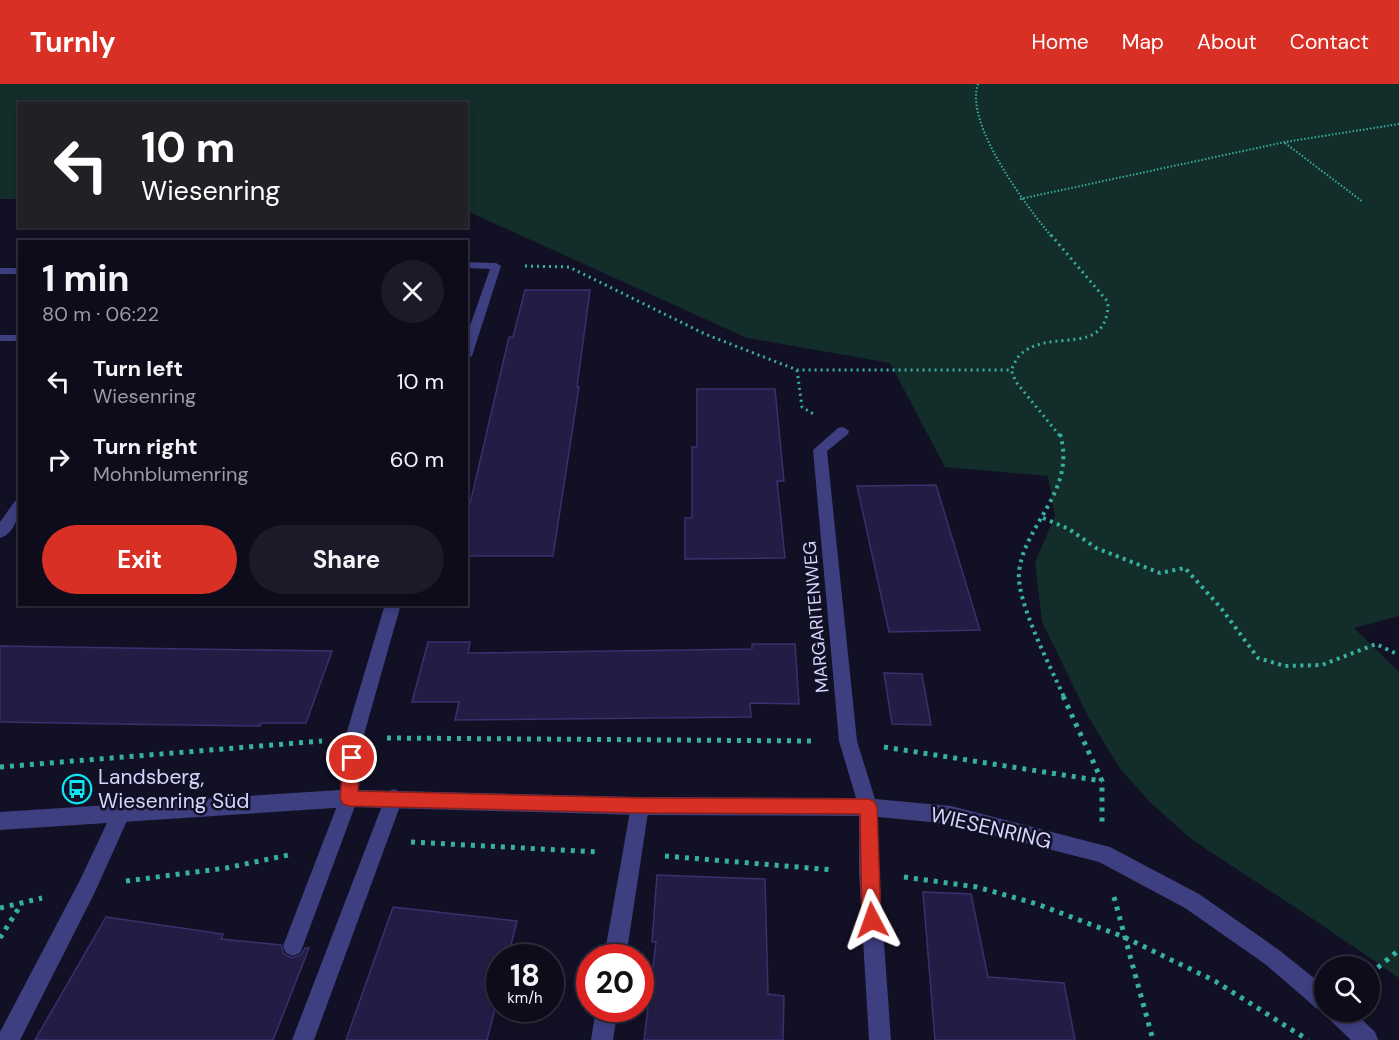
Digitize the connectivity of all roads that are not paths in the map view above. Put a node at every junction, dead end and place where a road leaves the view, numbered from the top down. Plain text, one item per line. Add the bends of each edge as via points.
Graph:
1 (468, 266) edge
2 (0, 270) edge
3 (18, 270) edge
4 (471, 327) edge
5 (0, 338) edge
6 (18, 338) edge
7 (468, 344) edge
8 (843, 431) road end
9 (18, 507) edge
10 (0, 533) edge
11 (392, 606) edge
12 (349, 798) junction
13 (394, 798) junction
14 (640, 806) junction
15 (868, 807) junction
16 (122, 812) junction
17 (0, 821) edge
18 (617, 944) edge
19 (293, 946) dead end
20 (1314, 992) edge
21 (605, 1022) edge
22 (1348, 1022) edge
23 (8, 1040) edge
24 (303, 1040) edge
25 (602, 1040) edge
26 (879, 1040) edge
27 (1367, 1040) edge

1 - 4 street via 496,266
2 - 3 street
4 - 7 street
5 - 6 street
8 - 15 street, MARGARITENWEG via 820,450 848,741
9 - 10 street
11 - 12 street via 354,738
12 - 13 street, WIESENRING
12 - 16 street, WIESENRING
12 - 19 street
13 - 14 street, WIESENRING
13 - 24 street
14 - 15 street, WIESENRING
14 - 18 street
15 - 20 street, WIESENRING via 951,815 1103,854 1192,901
15 - 26 street, MARGARITENWEG via 868,872
16 - 17 street, WIESENRING
16 - 23 street
21 - 25 street
22 - 27 street

